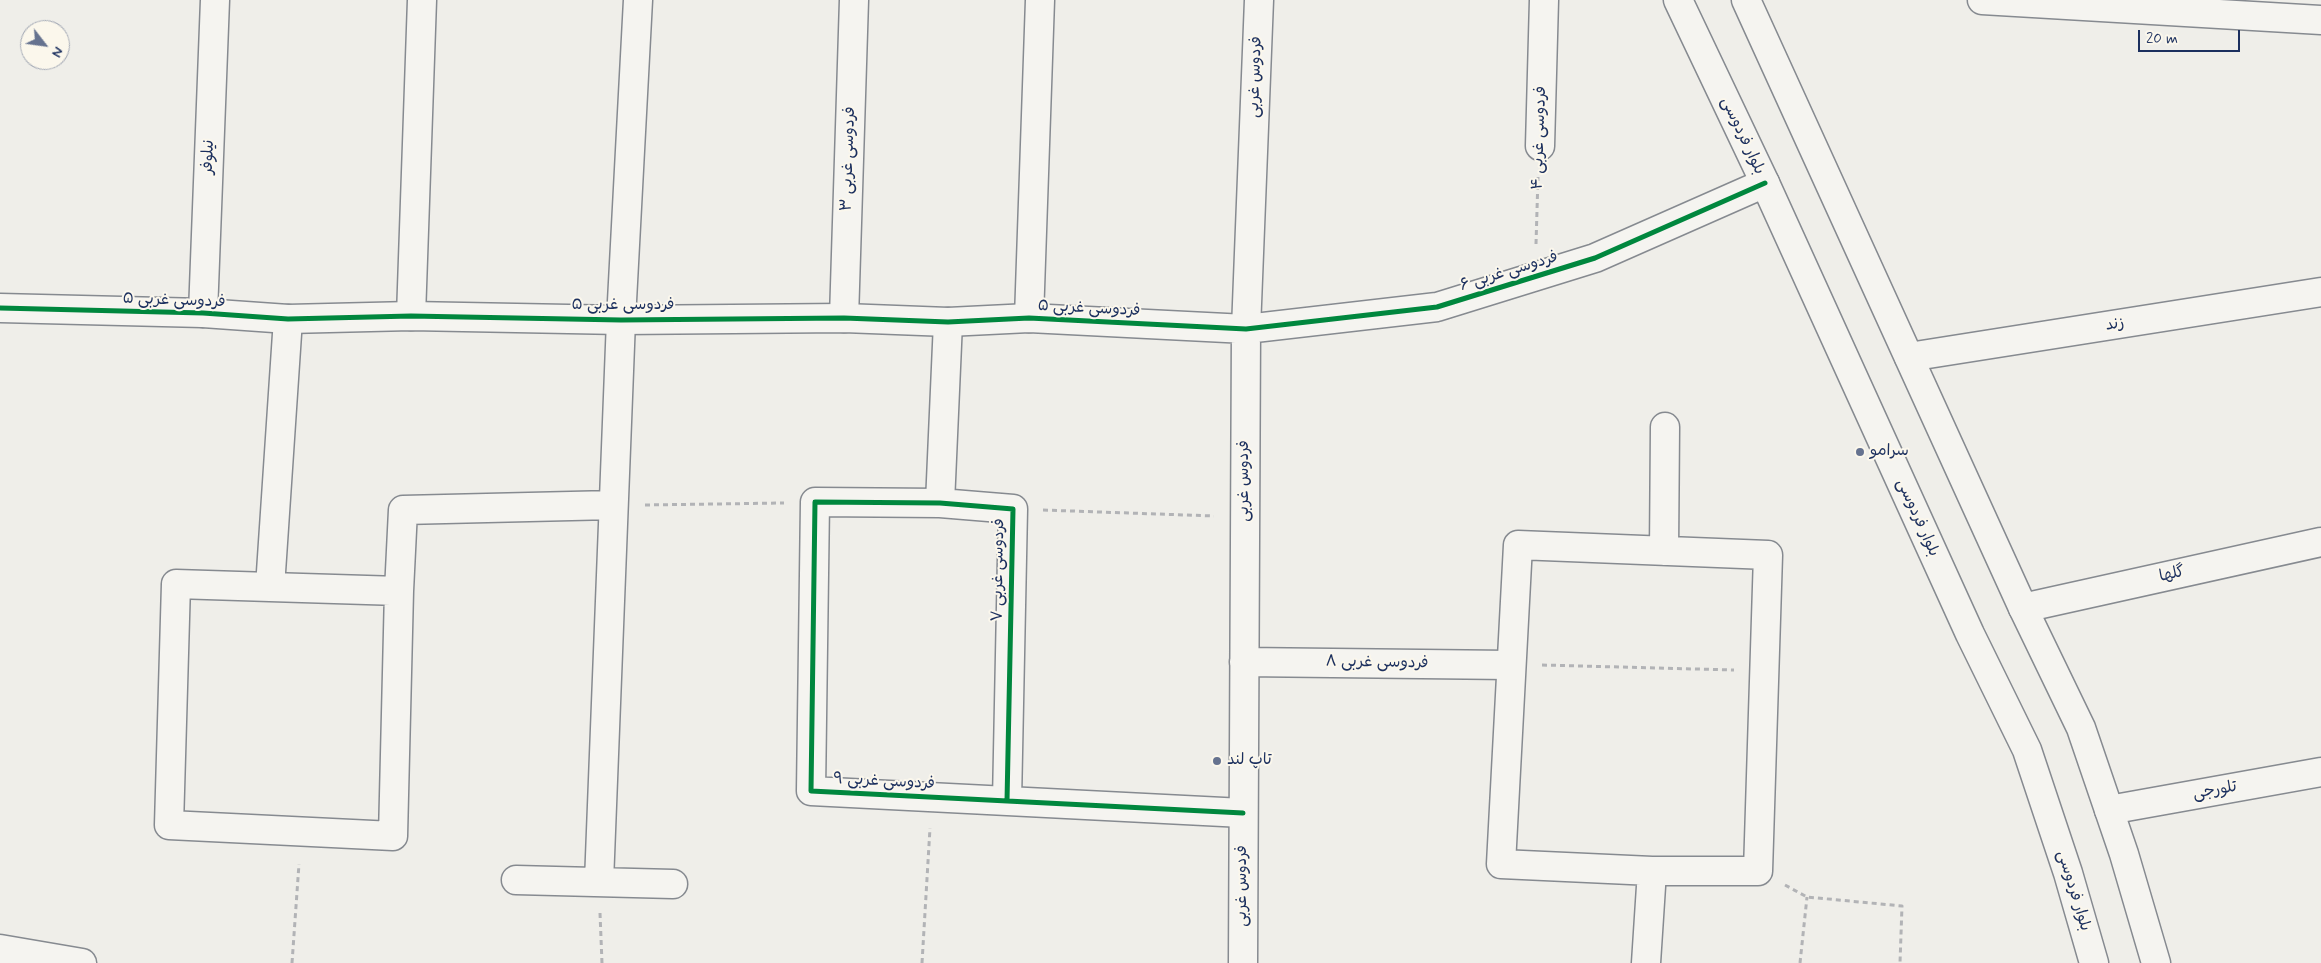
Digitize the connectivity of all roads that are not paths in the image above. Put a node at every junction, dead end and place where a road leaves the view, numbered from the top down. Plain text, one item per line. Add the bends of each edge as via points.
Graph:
1 (215, 0) edge
2 (422, 0) edge
3 (638, 0) edge
4 (854, 0) edge
5 (1040, 0) edge
6 (1259, 0) edge
7 (1544, 0) edge
8 (1678, 0) edge
9 (1746, 0) edge
10 (1982, 0) edge
11 (2321, 20) edge
12 (1540, 146) road end
13 (1765, 183) junction
14 (2321, 292) edge
15 (0, 308) edge
16 (203, 313) junction
17 (411, 316) junction
18 (844, 318) junction
19 (1029, 318) junction
20 (288, 319) junction
21 (621, 320) junction
22 (948, 322) junction
23 (1246, 329) junction
24 (1909, 357) junction
25 (1665, 427) dead end
26 (815, 502) joint
27 (940, 503) junction
28 (613, 505) junction
29 (2321, 542) edge
30 (1664, 550) junction
31 (270, 586) junction
32 (399, 590) junction
33 (2023, 608) junction
34 (1244, 662) junction
35 (1510, 665) junction
36 (2321, 772) edge
37 (1007, 801) junction
38 (2109, 810) junction
39 (1243, 813) junction
40 (1652, 871) junction
41 (516, 880) dead end
42 (599, 882) junction
43 (672, 884) dead end
44 (0, 950) edge
45 (82, 963) edge
46 (1243, 963) edge
47 (1646, 963) edge
48 (2094, 963) edge
49 (2156, 963) edge

1 - 16 street, نیلوفر
2 - 17 street
3 - 21 street
4 - 18 street, فردوسی غربی ۳
5 - 19 street
6 - 23 street, فردوس غربی
7 - 12 street, فردوسی غربی ۴
8 - 13 street, بلوار فردوسی
9 - 24 street
10 - 11 street
13 - 23 street, فردوسی غربی ۶ via 1595,258 1437,307
13 - 48 street, بلوار فردوسی via 1970,634 2027,750 2068,872
14 - 24 street, زند
15 - 16 street, فردوسی غربی ۵
16 - 20 street, فردوسی غربی ۵
17 - 20 street, فردوسی غربی ۵
17 - 21 street, فردوسی غربی ۵
18 - 21 street, فردوسی غربی ۵
18 - 22 street, فردوسی غربی ۵
19 - 22 street, فردوسی غربی ۵
19 - 23 street, فردوسی غربی ۵
20 - 31 street
21 - 28 street
22 - 27 street
23 - 34 street, فردوس غربی
24 - 33 street
25 - 30 street
26 - 27 street, فردوسی غربی ۷
26 - 37 street, فردوسی غربی ۹ via 811,790
27 - 37 street, فردوسی غربی ۷ via 1013,509
28 - 32 street via 403,510
28 - 42 street
29 - 33 street, گلها
30 - 35 street via 1518,544
30 - 40 street via 1768,555 1758,871
31 - 32 street
31 - 32 street via 176,584 169,825 392,836
33 - 38 street via 2081,728
34 - 35 street, فردوسی غربی ۸
34 - 39 street, فردوس غربی
35 - 40 street via 1501,864
36 - 38 street, تلورجی
37 - 39 street, فردوسی غربی ۹
38 - 49 street
39 - 46 street, فردوس غربی
40 - 47 street
41 - 42 street
42 - 43 street
44 - 45 street

